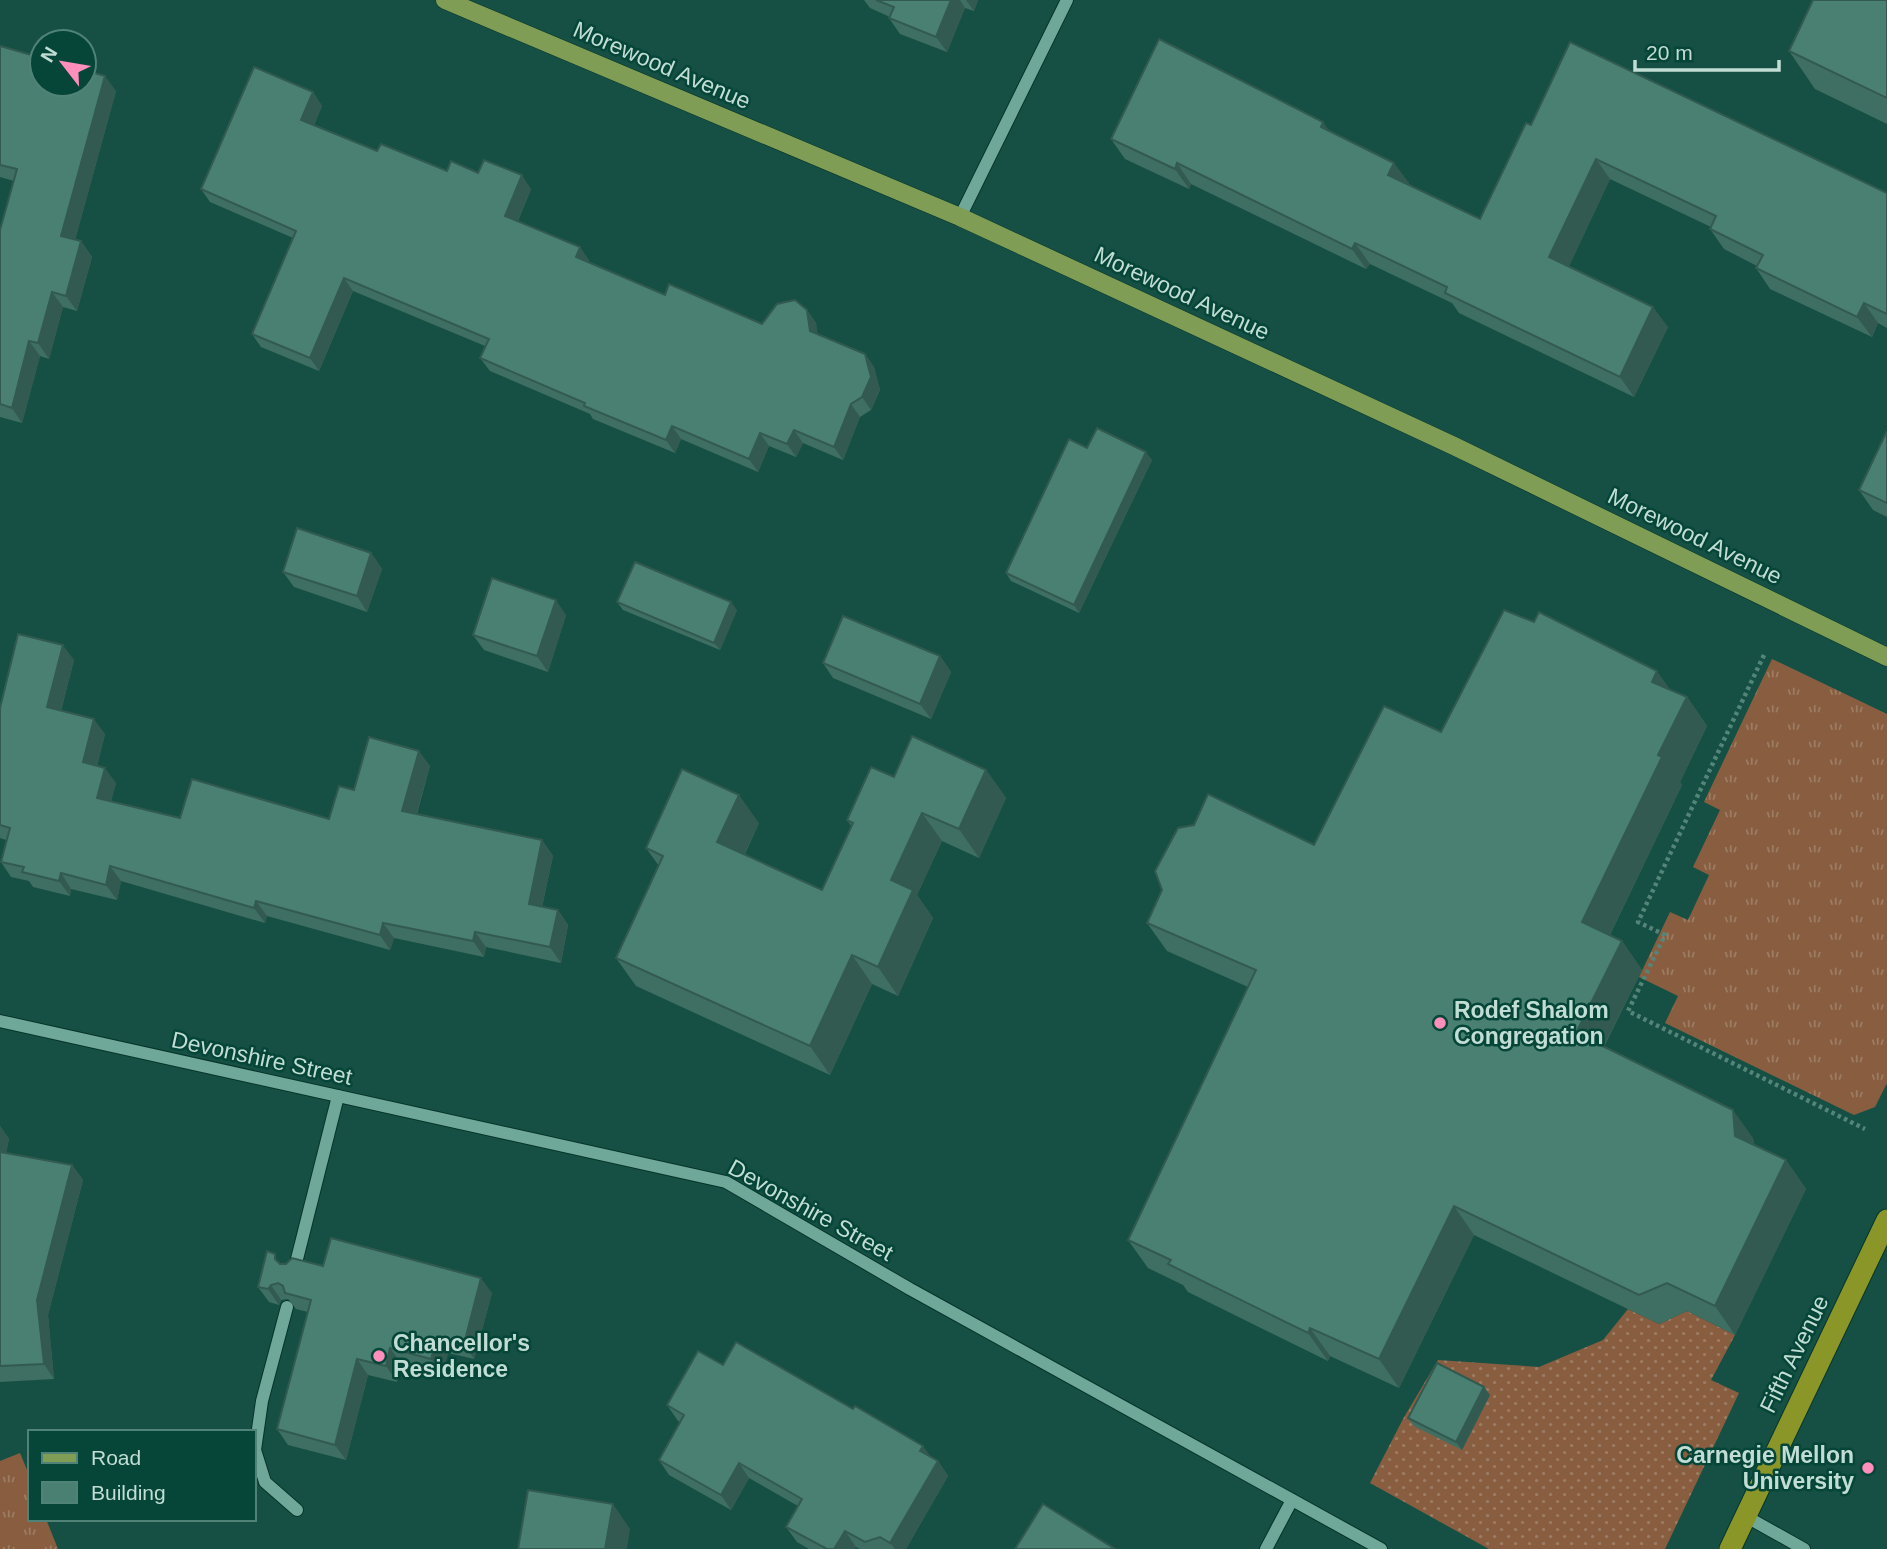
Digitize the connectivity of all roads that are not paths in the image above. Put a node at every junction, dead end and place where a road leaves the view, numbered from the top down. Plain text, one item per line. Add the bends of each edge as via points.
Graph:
1 (445, 0) edge
2 (1067, 0) edge
3 (960, 217) junction
4 (1887, 657) edge
5 (0, 1021) edge
6 (338, 1096) junction
7 (1887, 1220) edge
8 (294, 1271) edge
9 (287, 1307) edge
10 (256, 1443) edge
11 (256, 1453) edge
12 (1292, 1500) junction
13 (297, 1510) dead end
14 (1745, 1517) junction
15 (1266, 1549) edge
16 (1381, 1549) edge
17 (1730, 1549) edge
18 (1804, 1549) edge

1 - 3 main road, Morewood Avenue
2 - 3 street
3 - 4 main road, Morewood Avenue via 1454,446
5 - 6 street, Devonshire Street
6 - 8 street
6 - 12 street, Devonshire Street via 726,1182
7 - 14 highway, Fifth Avenue
9 - 10 street
11 - 13 street via 265,1482
12 - 15 street
12 - 16 street, Devonshire Street
14 - 17 highway, Fifth Avenue
14 - 18 street

